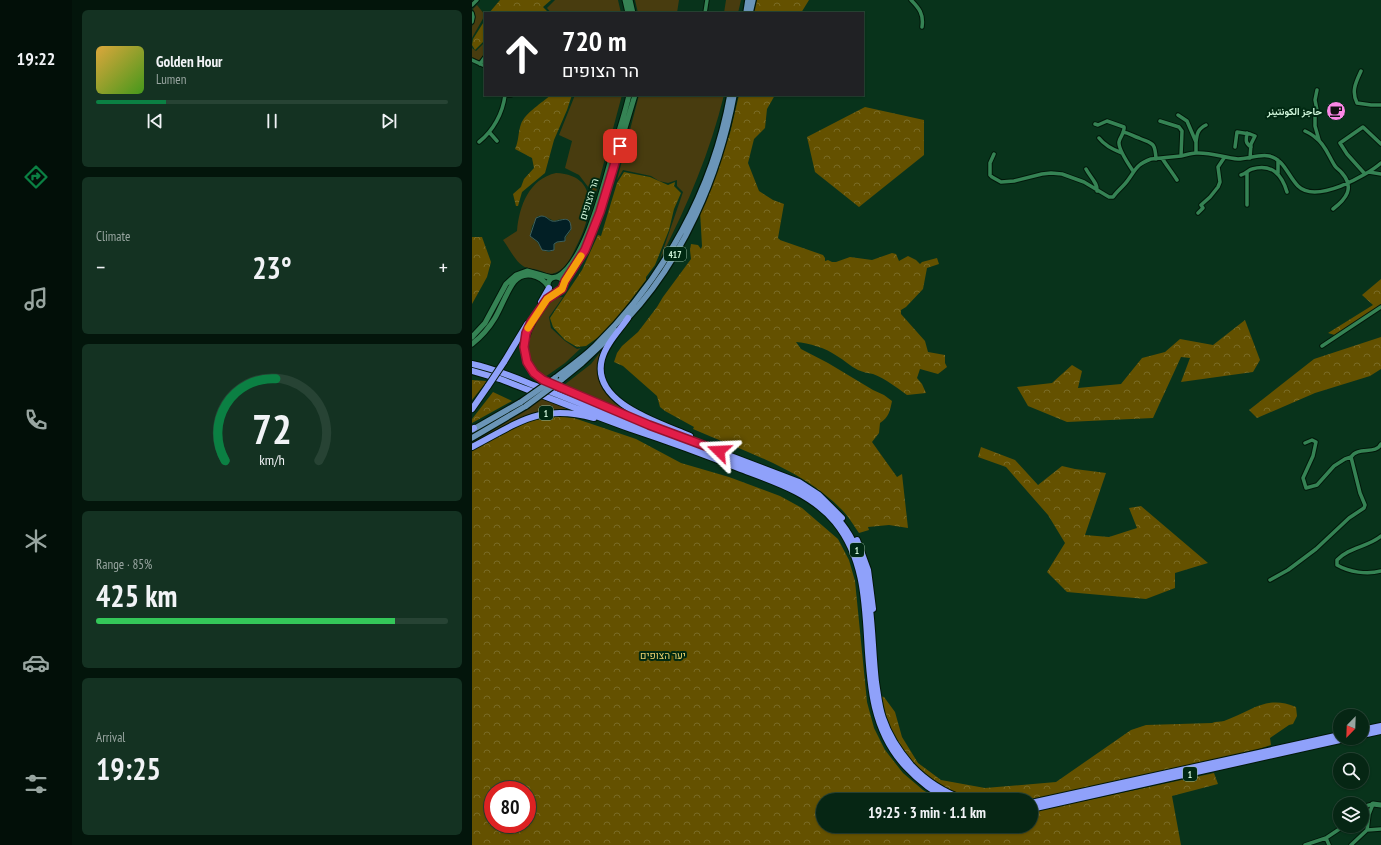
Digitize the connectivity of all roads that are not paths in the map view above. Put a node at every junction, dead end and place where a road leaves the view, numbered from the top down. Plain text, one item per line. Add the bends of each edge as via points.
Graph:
1 (477, 0) edge
2 (625, 0) edge
3 (630, 0) edge
4 (707, 0) edge
5 (748, 0) edge
6 (753, 0) edge
7 (911, 0) edge
8 (472, 5) edge
9 (628, 12) edge
10 (633, 12) edge
11 (705, 12) edge
12 (746, 12) edge
13 (750, 12) edge
14 (472, 13) edge
15 (472, 22) edge
16 (922, 27) dead end
17 (484, 58) edge
18 (472, 60) edge
19 (480, 64) junction
20 (484, 66) edge
21 (1361, 71) dead end
22 (1317, 90) dead end
23 (505, 96) edge
24 (630, 96) edge
25 (635, 96) edge
26 (730, 96) edge
27 (734, 96) edge
28 (1381, 105) edge
29 (1178, 115) dead end
30 (1160, 121) dead end
31 (1095, 124) dead end
32 (1206, 125) dead end
33 (1306, 131) dead end
34 (1123, 132) junction
35 (490, 133) junction
36 (1247, 133) junction
37 (1099, 138) dead end
38 (497, 141) dead end
39 (1320, 141) junction
40 (479, 142) dead end
41 (1196, 142) junction
42 (1381, 144) edge
43 (1235, 147) dead end
44 (1251, 147) junction
45 (1122, 153) junction
46 (1196, 153) junction
47 (994, 154) dead end
48 (1181, 156) junction
49 (1162, 158) junction
50 (1224, 158) junction
51 (1250, 158) junction
52 (1156, 159) junction
53 (1278, 160) junction
54 (1381, 162) edge
55 (1086, 169) dead end
56 (1134, 171) junction
57 (1247, 172) junction
58 (1369, 172) junction
59 (1278, 173) junction
60 (1365, 174) junction
61 (1381, 174) edge
62 (1241, 175) dead end
63 (1177, 180) dead end
64 (1347, 183) junction
65 (1097, 191) junction
66 (1287, 192) dead end
67 (1248, 205) dead end
68 (1333, 209) dead end
69 (1198, 213) dead end
70 (554, 278) junction
71 (564, 285) junction
72 (548, 287) junction
73 (556, 293) junction
74 (1381, 307) edge
75 (628, 318) junction
76 (472, 337) edge
77 (472, 344) edge
78 (1322, 346) dead end
79 (472, 364) edge
80 (472, 371) edge
81 (472, 375) edge
82 (491, 376) junction
83 (524, 404) junction
84 (472, 409) edge
85 (626, 427) junction
86 (473, 429) edge
87 (472, 438) edge
88 (1305, 443) dead end
89 (1381, 444) edge
90 (472, 447) edge
91 (1352, 457) junction
92 (762, 467) junction
93 (1381, 536) edge
94 (1381, 571) edge
95 (1270, 580) dead end
96 (873, 660) junction
97 (1381, 726) edge
98 (1369, 729) edge
99 (1381, 731) edge
100 (1369, 734) edge
101 (1333, 737) edge
102 (1333, 742) edge
103 (937, 793) edge
104 (950, 793) edge
105 (1038, 801) edge
106 (1373, 804) junction
107 (1369, 805) edge
108 (1381, 805) edge
109 (1038, 807) edge
110 (1369, 814) edge
111 (1381, 829) edge
112 (1369, 830) edge
113 (1334, 833) edge
114 (1364, 833) edge
115 (1326, 838) junction
116 (1305, 845) edge
117 (1329, 845) edge
118 (1351, 845) edge

1 - 8 street
2 - 9 main road
3 - 10 main road
4 - 11 street
5 - 12 main road
6 - 13 main road
7 - 16 street via 922,14
14 - 15 street
17 - 19 street
18 - 19 street
19 - 20 street
21 - 28 street via 1354,91 1357,103
22 - 39 street via 1315,116
23 - 35 street
24 - 70 main road, הר הצופים via 590,226 574,260 564,273
25 - 71 main road, הר הצופים via 595,228
26 - 83 main road, 417, bridge via 720,136 702,189 668,255 621,318 594,347
27 - 75 main road, 417 via 722,147 690,226 667,267
29 - 41 street via 1187,121
30 - 48 street via 1179,127 1182,131
31 - 34 street via 1107,121 1120,124 1124,127
32 - 41 street via 1198,131
33 - 39 street
34 - 45 street via 1119,144
34 - 52 street via 1152,144
35 - 38 street
35 - 40 street
36 - 43 street via 1237,132
36 - 44 street via 1246,141
36 - 44 street via 1255,136
37 - 45 street via 1106,145
39 - 64 street
41 - 46 street
42 - 60 street via 1363,127 1340,143
44 - 51 street
45 - 56 street
46 - 48 street
46 - 50 street
47 - 65 street via 990,163 990,175 1001,182 1042,174 1062,174 1084,182
48 - 49 street
49 - 52 street
49 - 63 street
50 - 51 street
50 - 69 street via 1218,167 1218,187 1201,205 1203,208
51 - 53 street via 1266,155
52 - 56 street via 1144,162
53 - 59 street
53 - 64 street via 1302,189 1326,190
54 - 58 street
55 - 65 street via 1098,188
56 - 65 street via 1113,197
57 - 59 street via 1263,168
57 - 62 street
57 - 67 street
58 - 60 street
58 - 61 street
59 - 66 street
60 - 64 street
64 - 68 street via 1348,193
70 - 71 main road via 562,280
70 - 72 main road
70 - 76 main road via 528,271 516,275 506,284 486,323
71 - 73 main road
72 - 73 main road
72 - 77 main road via 544,280 533,275 523,276 515,282 495,319
72 - 84 highway, bridge via 504,362
73 - 92 highway via 547,299 531,322 525,340 527,362 537,376 649,425
74 - 78 street
75 - 83 main road, 417, bridge via 582,363
75 - 92 highway via 610,343 600,367 610,393 621,404 635,412
79 - 96 highway, 1 via 502,373 740,464 811,494 843,525 860,560 868,593
80 - 82 highway
81 - 82 highway
82 - 85 highway
83 - 86 main road, 417
83 - 87 main road, 417
85 - 90 highway, 1 via 574,414 547,413 522,421
85 - 103 highway, 1 via 709,456 788,488 814,502 835,523 850,546 859,572 872,694 881,729 894,752 911,772
88 - 91 street via 1312,440 1316,442 1303,478 1306,488 1317,485 1334,466
89 - 91 street via 1374,450 1358,452
91 - 95 street via 1364,508 1349,518 1316,549
92 - 96 highway via 799,482 819,495 839,514 854,535 863,554 870,580
93 - 94 street via 1369,544 1349,551 1337,560 1337,565 1342,568 1363,573
96 - 104 highway, 1 via 880,709 894,743 923,777
97 - 98 highway
99 - 100 highway
101 - 105 highway, 1
102 - 109 highway, 1
106 - 107 street
106 - 108 main road
106 - 110 street
111 - 112 street
113 - 115 street
114 - 118 street
115 - 116 street
115 - 117 street

